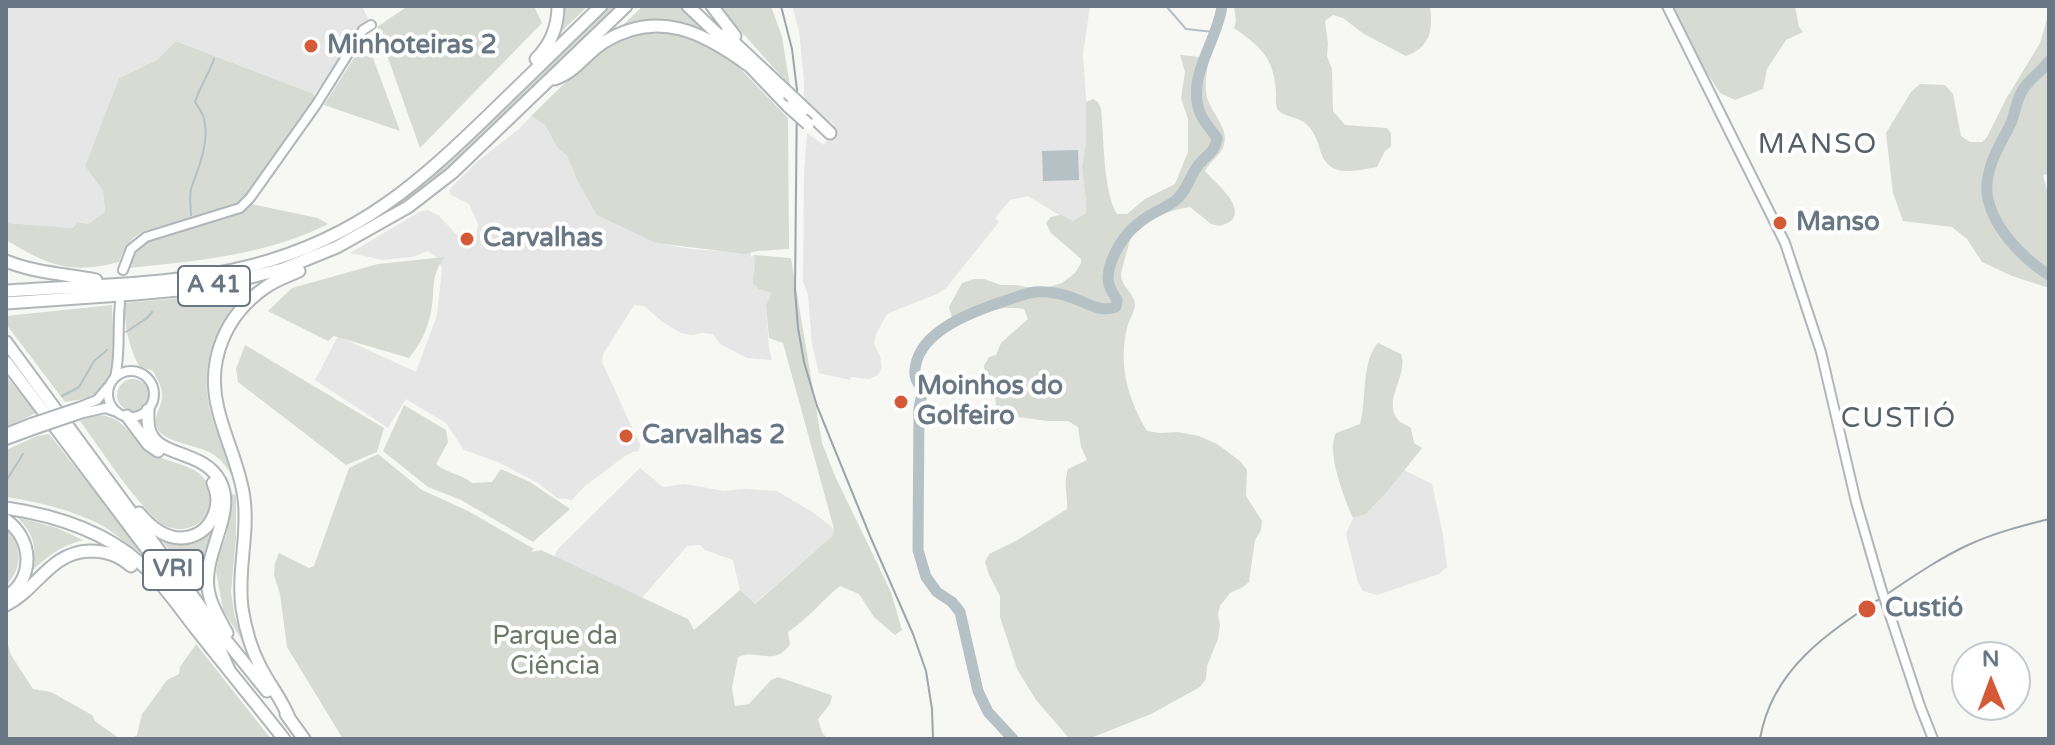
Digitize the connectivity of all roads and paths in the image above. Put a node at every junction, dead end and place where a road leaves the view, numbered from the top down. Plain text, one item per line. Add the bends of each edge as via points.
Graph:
1 (558, 6) edge
2 (601, 6) edge
3 (626, 6) edge
4 (688, 6) edge
5 (696, 6) edge
6 (712, 6) edge
7 (1667, 6) edge
8 (371, 25) dead end
9 (751, 63) junction
10 (550, 80) junction
11 (524, 81) junction
12 (316, 256) junction
13 (6, 261) edge
14 (123, 270) dead end
15 (116, 283) junction
16 (6, 291) edge
17 (6, 303) edge
18 (120, 303) dead end
19 (6, 342) edge
20 (119, 343) junction
21 (6, 362) edge
22 (133, 371) junction
23 (113, 381) junction
24 (81, 410) junction
25 (148, 410) junction
26 (122, 414) junction
27 (33, 426) junction
28 (6, 433) edge
29 (6, 440) edge
30 (106, 476) junction
31 (6, 508) edge
32 (6, 520) edge
33 (166, 591) junction
34 (6, 597) edge
35 (6, 605) edge
36 (244, 661) junction
37 (230, 672) junction
38 (290, 720) junction
39 (284, 739) edge
40 (304, 739) edge
41 (1933, 739) edge

1 - 11 highway via 551,38 525,71
2 - 11 highway, A 41
3 - 10 highway, A 41
4 - 9 highway
5 - 9 highway
6 - 9 highway
7 - 41 main road, bridge via 1785,243 1821,352 1881,588
8 - 14 main road via 240,208 146,237 131,249
9 - 9 highway, bridge via 808,124 819,133 830,133
9 - 10 highway via 692,31 652,27 602,43 565,76
10 - 12 highway, A 41 via 424,195
11 - 15 highway, A 41 via 416,183 342,232 252,265
12 - 17 highway, A 41 via 211,287
12 - 38 highway via 310,266 268,285 236,314 226,330 214,379 244,497 246,627 259,666
13 - 15 highway
15 - 16 highway, A 41
18 - 20 main road
19 - 30 highway, VRI
20 - 22 main road
20 - 23 main road
21 - 37 highway via 216,641
22 - 23 main road
22 - 25 main road via 151,382 154,397
23 - 24 main road
23 - 26 main road via 110,402
24 - 26 main road via 105,408
24 - 27 main road, bridge
25 - 26 main road
25 - 36 highway via 154,440 206,464 225,493 207,586
26 - 30 highway via 148,444 210,477 217,493 216,512 200,533 172,537 146,521
27 - 28 main road
27 - 29 main road
30 - 36 highway, VRI
31 - 33 highway, VRI via 62,521 113,544 141,563
32 - 34 highway via 24,541 28,561 20,584
33 - 35 highway via 114,555 81,552 57,561
33 - 37 highway, VRI
36 - 38 highway, VRI
37 - 39 highway, VRI
38 - 40 highway, VRI

